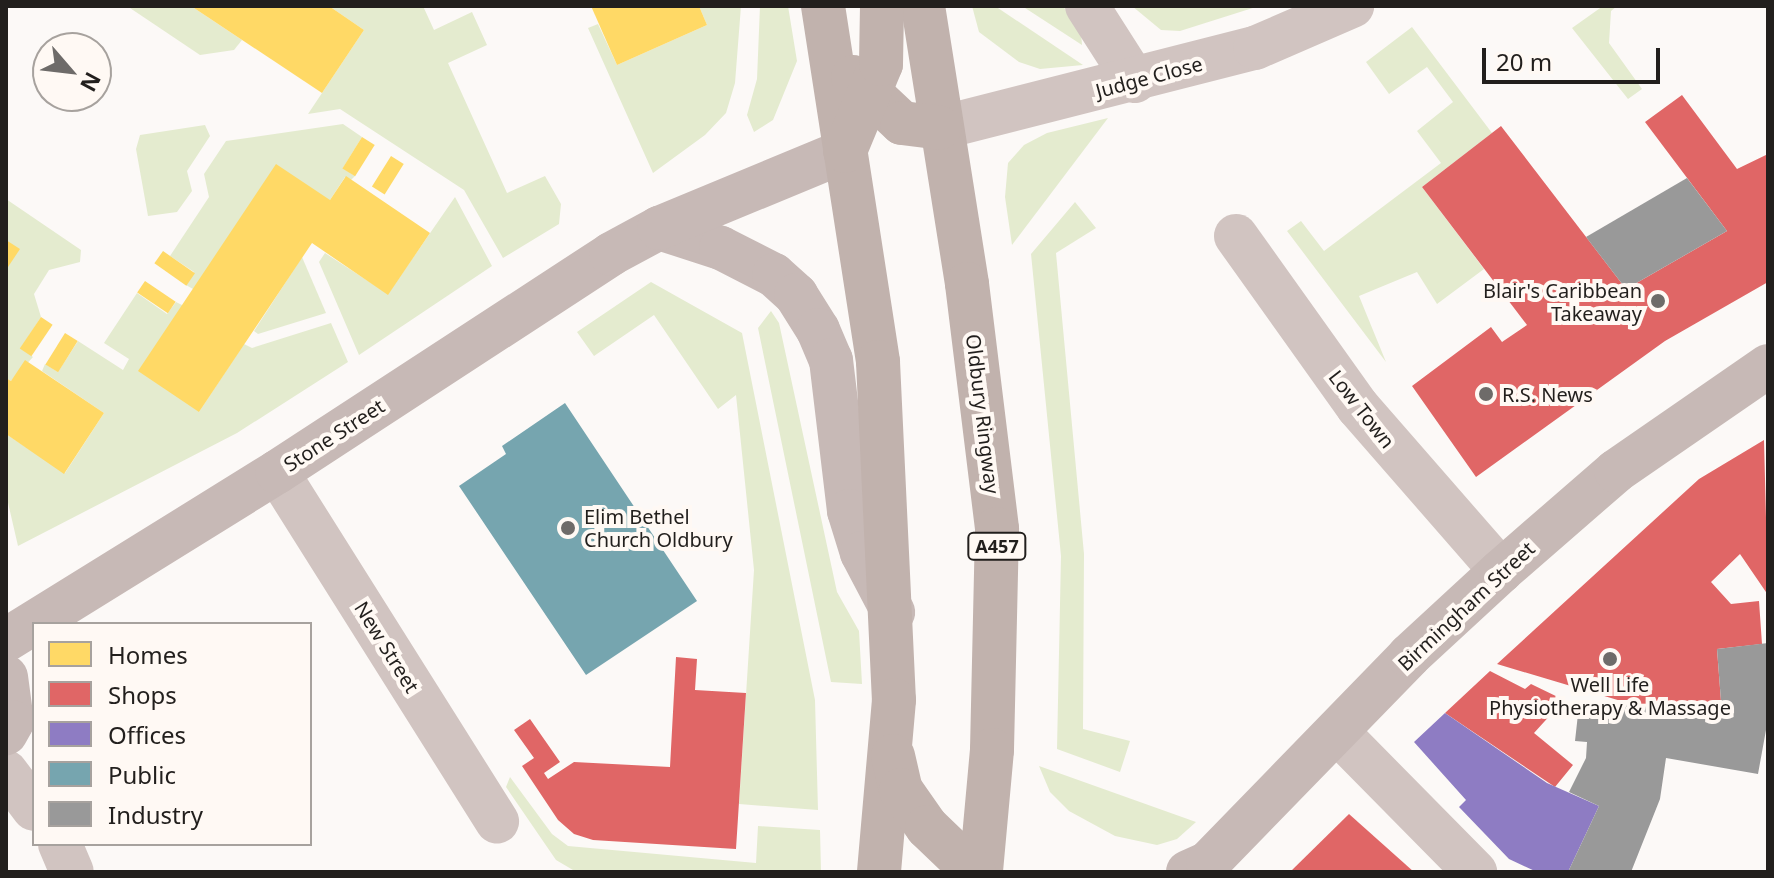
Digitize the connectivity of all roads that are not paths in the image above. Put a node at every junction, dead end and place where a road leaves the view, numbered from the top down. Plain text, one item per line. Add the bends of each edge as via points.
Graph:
1 (823, 6) edge
2 (882, 6) edge
3 (923, 6) edge
4 (1087, 6) edge
5 (1352, 6) edge
6 (830, 49) junction
7 (1135, 81) junction
8 (871, 94) junction
9 (940, 128) junction
10 (845, 151) junction
11 (659, 228) junction
12 (1236, 236) dead end
13 (1768, 366) edge
14 (277, 472) junction
15 (1501, 571) junction
16 (893, 612) junction
17 (35, 622) edge
18 (32, 624) edge
19 (6, 640) edge
20 (6, 677) edge
21 (1337, 732) junction
22 (6, 733) edge
23 (890, 742) junction
24 (6, 772) edge
25 (32, 806) edge
26 (497, 821) dead end
27 (61, 846) edge
28 (72, 872) edge
29 (879, 872) edge
30 (974, 872) edge
31 (981, 872) edge
32 (1188, 872) edge
33 (1475, 872) edge

1 - 6 main road
2 - 8 main road via 881,64
3 - 9 main road, Oldbury Ringway / A457
4 - 7 street
5 - 7 street, Judge Close via 1255,48
6 - 8 main road
6 - 10 main road
7 - 9 street, Judge Close
8 - 9 main road via 902,123
8 - 10 main road
9 - 31 main road, Oldbury Ringway / A457 via 967,284 997,529 992,750
10 - 11 street, Stone Street
10 - 16 main road via 878,362
11 - 14 street, Stone Street
11 - 16 street via 721,248 774,275 796,295 818,330 831,360 849,511 862,553
12 - 15 street, Low Town via 1358,407
13 - 15 street, Birmingham Street via 1616,471
14 - 17 street, Stone Street
14 - 26 street, New Street
15 - 21 street, Birmingham Street
16 - 23 main road
18 - 19 street, Stone Street
20 - 22 street via 12,722
21 - 32 street, Birmingham Street via 1208,863
21 - 33 street
23 - 29 main road
23 - 30 main road via 901,790 927,827
24 - 25 street
27 - 28 street

